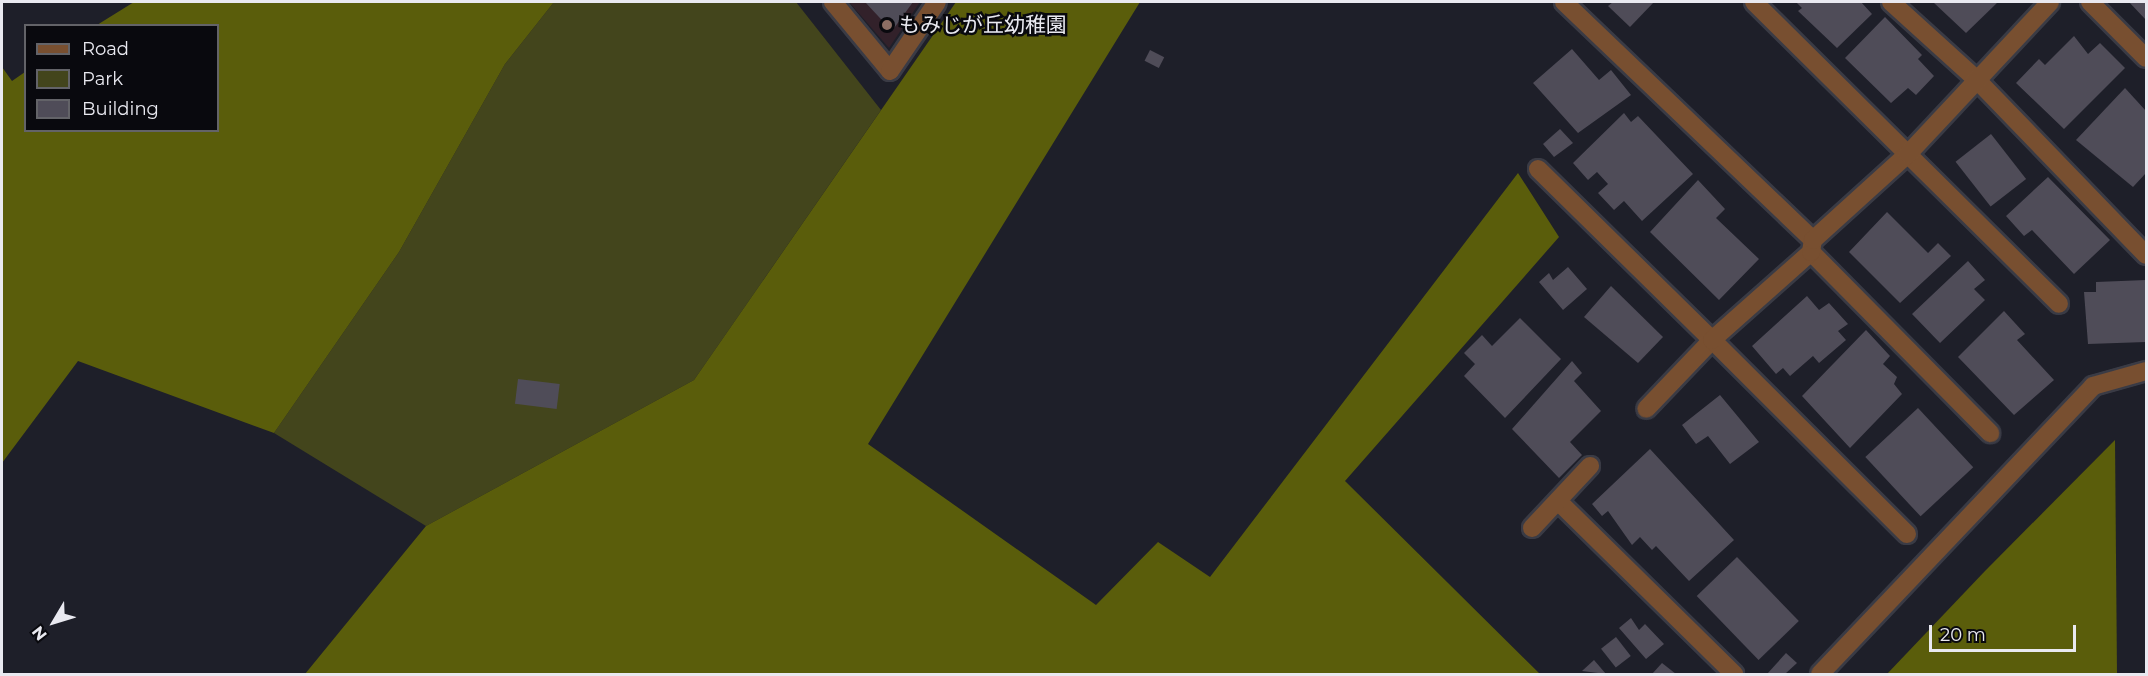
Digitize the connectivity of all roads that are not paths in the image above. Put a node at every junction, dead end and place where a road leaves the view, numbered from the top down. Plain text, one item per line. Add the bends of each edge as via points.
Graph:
1 (833, 2) edge
2 (937, 2) edge
3 (1564, 2) edge
4 (1754, 2) edge
5 (1891, 2) edge
6 (2050, 2) edge
7 (2090, 2) edge
8 (2146, 58) edge
9 (1978, 81) junction
10 (1908, 154) junction
11 (1538, 169) dead end
12 (1812, 246) junction
13 (2146, 255) edge
14 (2059, 304) dead end
15 (1712, 340) junction
16 (2146, 371) edge
17 (1646, 409) dead end
18 (1990, 433) dead end
19 (1590, 466) dead end
20 (1558, 501) junction
21 (1532, 528) dead end
22 (1907, 534) dead end
23 (1734, 675) edge
24 (1820, 675) edge

1 - 2 street via 890,71
3 - 12 street
4 - 10 street
5 - 9 street
6 - 9 street
7 - 8 street
9 - 10 street
9 - 13 street
10 - 12 street
10 - 14 street
11 - 15 street
12 - 15 street
12 - 18 street
15 - 17 street
15 - 22 street
16 - 24 street via 2093,386
19 - 20 street
20 - 21 street
20 - 23 street

